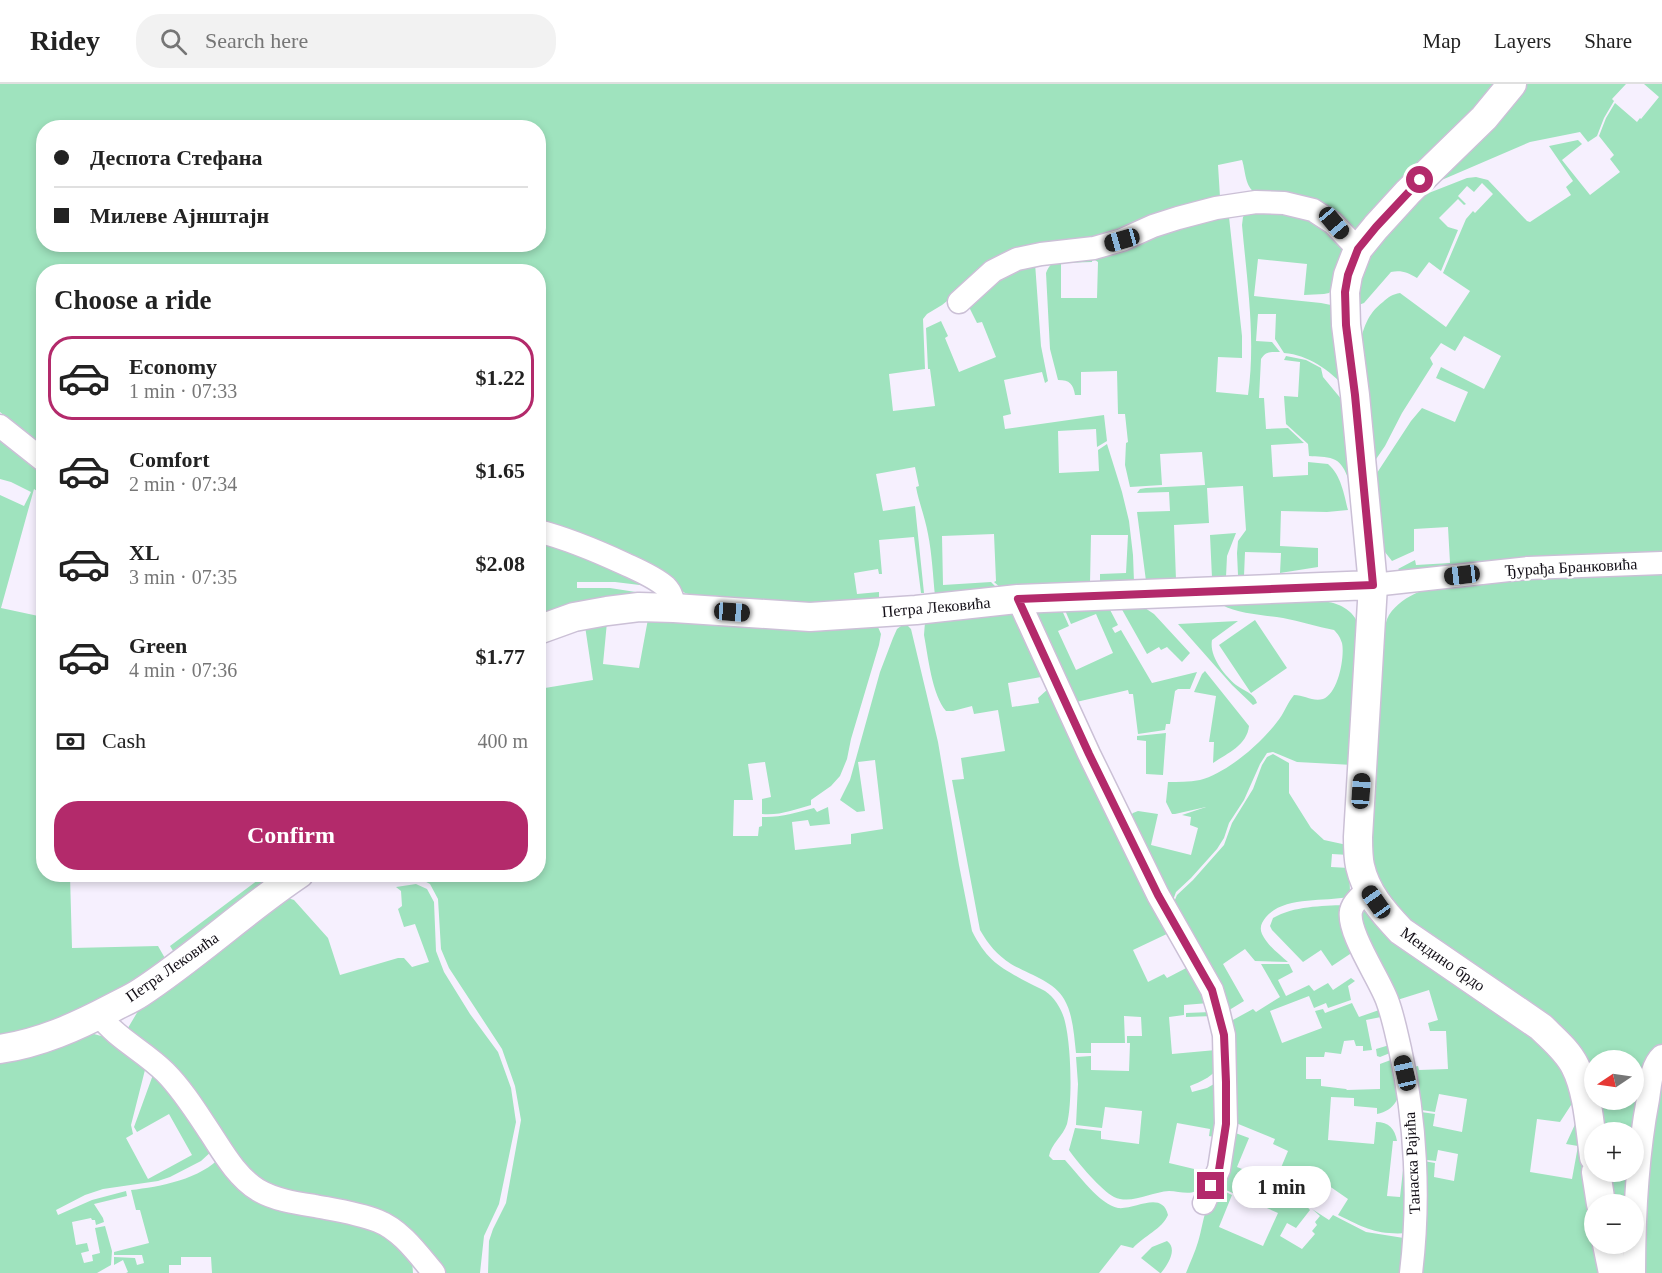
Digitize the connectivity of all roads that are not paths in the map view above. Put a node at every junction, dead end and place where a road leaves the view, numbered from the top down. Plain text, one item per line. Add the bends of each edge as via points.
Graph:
1 (1512, 84) edge
2 (1358, 249) junction
3 (959, 302) dead end
4 (0, 426) edge
5 (36, 455) edge
6 (546, 533) edge
7 (1662, 563) edge
8 (1373, 585) junction
9 (1018, 599) junction
10 (674, 608) junction
11 (546, 627) edge
12 (288, 882) edge
13 (1368, 891) junction
14 (99, 1015) junction
15 (0, 1049) edge
16 (1662, 1056) edge
17 (1589, 1122) edge
18 (1204, 1203) dead end
19 (1609, 1254) edge
20 (425, 1268) edge
21 (1411, 1273) edge
22 (1613, 1273) edge
23 (1634, 1273) edge

1 - 2 street
2 - 3 street via 1334,223 1313,210 1256,202 1187,216 1094,248 1017,259 993,271
2 - 8 street, Мендино брдо via 1348,275 1344,307
4 - 5 street
6 - 10 street via 640,571 665,586
7 - 8 street, Ђурађа Бранковића via 1528,568
8 - 9 street, Петра Лековића
8 - 13 street, Мендино брдо via 1358,837 1360,866
9 - 10 street, Петра Лековића via 810,617
9 - 18 street via 1158,895 1212,990 1224,1035 1226,1124 1219,1170
10 - 11 street, Петра Лековића via 607,611
12 - 14 street, Петра Лековића via 139,994
13 - 17 street, Мендино брдо via 1401,931 1541,1027 1560,1045 1575,1066
13 - 21 street, Танаска Рајића via 1351,910 1352,927 1387,999 1405,1073 1415,1183
14 - 15 street, Петра Лековића via 63,1032
14 - 20 street via 166,1074 236,1170 257,1189 276,1198 378,1221 400,1235
16 - 23 street via 1652,1073 1638,1167
19 - 22 street

